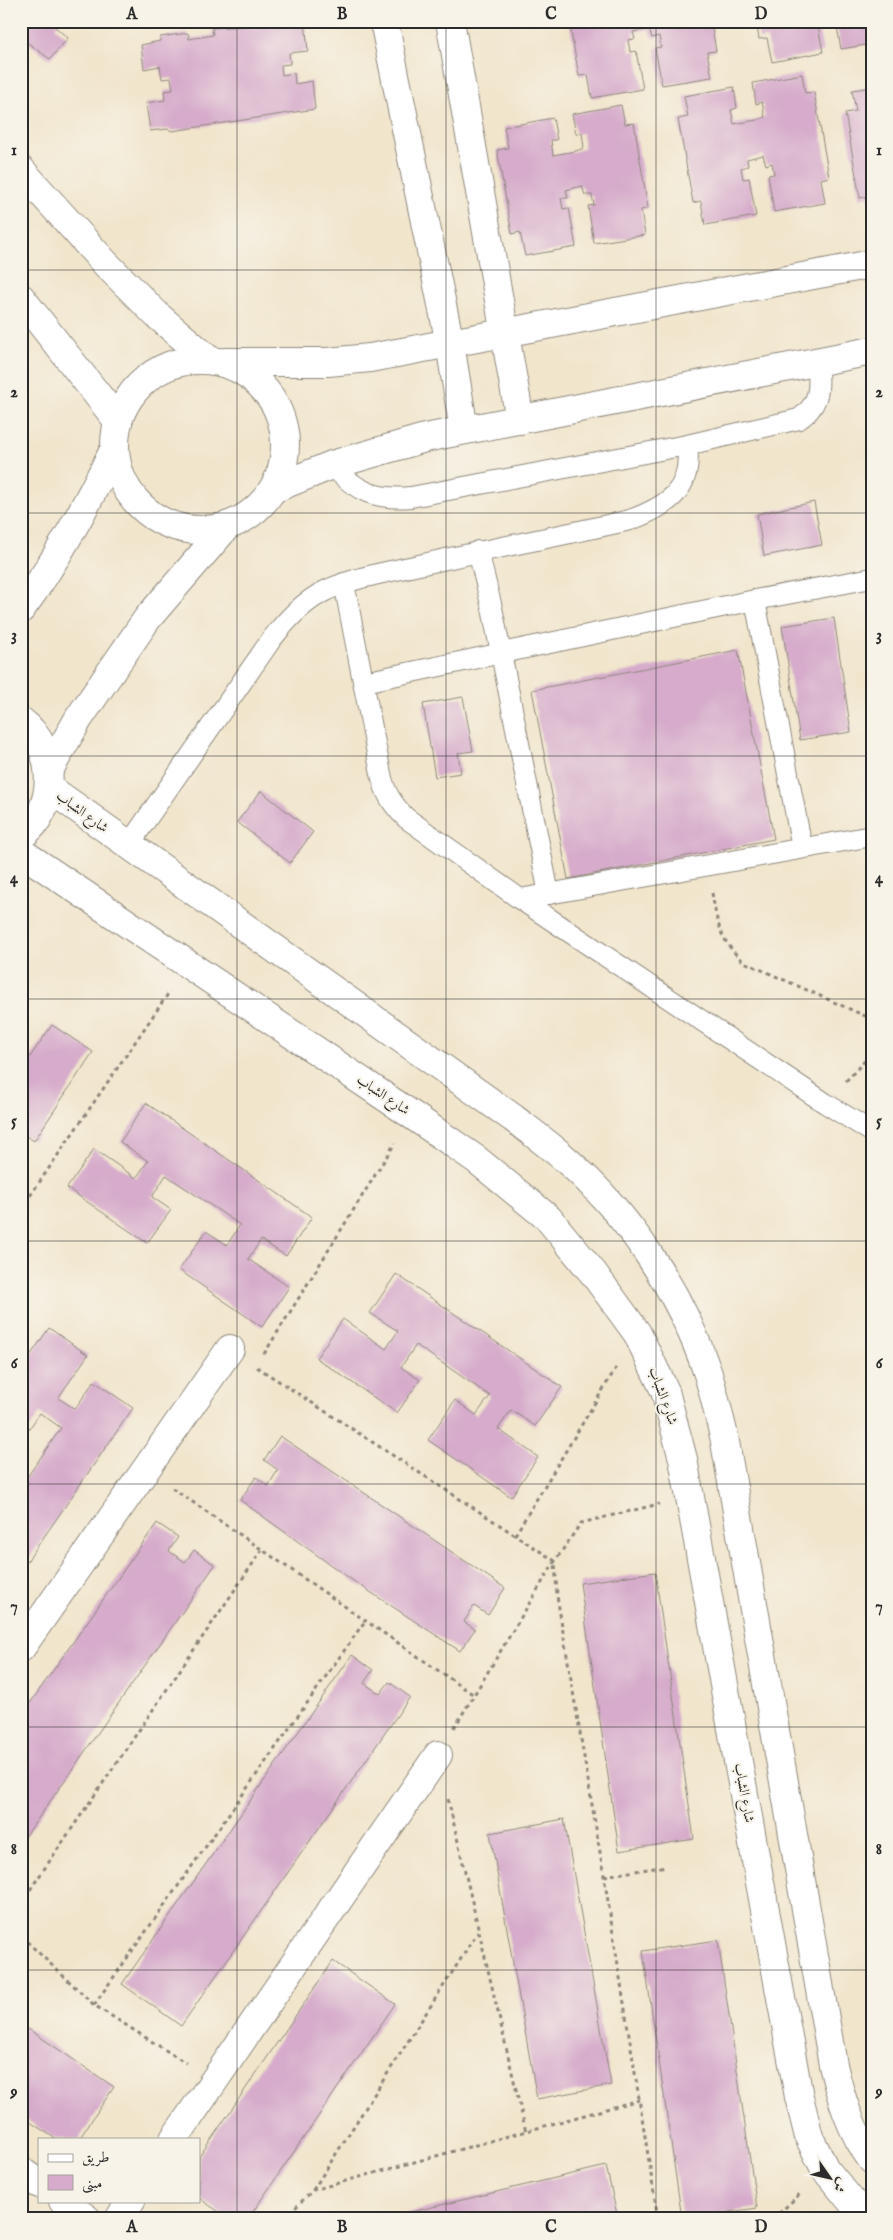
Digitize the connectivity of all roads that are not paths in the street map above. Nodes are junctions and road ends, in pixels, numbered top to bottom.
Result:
1 (384, 21) edge
2 (450, 21) edge
3 (21, 170) edge
4 (872, 264) edge
5 (21, 298) edge
6 (505, 334) junction
7 (450, 344) junction
8 (872, 351) edge
9 (217, 361) junction
10 (817, 361) junction
11 (520, 420) junction
12 (118, 421) junction
13 (464, 430) junction
14 (687, 445) junction
15 (114, 450) junction
16 (332, 465) junction
17 (273, 489) junction
18 (226, 527) junction
19 (478, 551) junction
20 (872, 578) edge
21 (344, 583) junction
22 (756, 600) junction
23 (21, 609) edge
24 (501, 653) junction
25 (364, 682) junction
26 (21, 721) edge
27 (49, 779) junction
28 (21, 836) edge
29 (872, 836) edge
30 (128, 846) junction
31 (802, 848) junction
32 (21, 852) edge
33 (549, 894) junction
34 (520, 899) junction
35 (872, 1132) edge
36 (230, 1349) road end
37 (21, 1648) edge
38 (438, 1755) road end
39 (175, 2138) edge
40 (872, 2160) edge
41 (21, 2171) edge
42 (38, 2183) edge
43 (64, 2202) edge
44 (130, 2202) edge
45 (87, 2219) edge
46 (119, 2219) edge
47 (866, 2219) edge

1 - 7 street
2 - 6 street
3 - 9 street
4 - 6 street
5 - 12 street
6 - 7 street
6 - 11 street
7 - 9 street
7 - 13 street
8 - 10 street
9 - 12 street
9 - 17 street
10 - 11 street
10 - 14 lane
11 - 13 street
12 - 15 street
13 - 16 street
14 - 16 lane
14 - 19 lane
15 - 18 street
15 - 23 street
16 - 17 street
17 - 18 street
18 - 27 street
19 - 21 lane
19 - 24 lane
20 - 22 lane
21 - 25 lane
21 - 30 lane
22 - 24 lane
22 - 31 lane
24 - 25 lane
24 - 33 lane
25 - 34 lane
26 - 27 street
27 - 28 street
27 - 30 street, شارع الشباب
29 - 31 lane
30 - 40 street, شارع الشباب
31 - 33 lane
32 - 47 street, شارع الشباب
33 - 34 lane
34 - 35 lane
36 - 37 street
38 - 39 street
41 - 42 street
43 - 45 street
44 - 46 street

